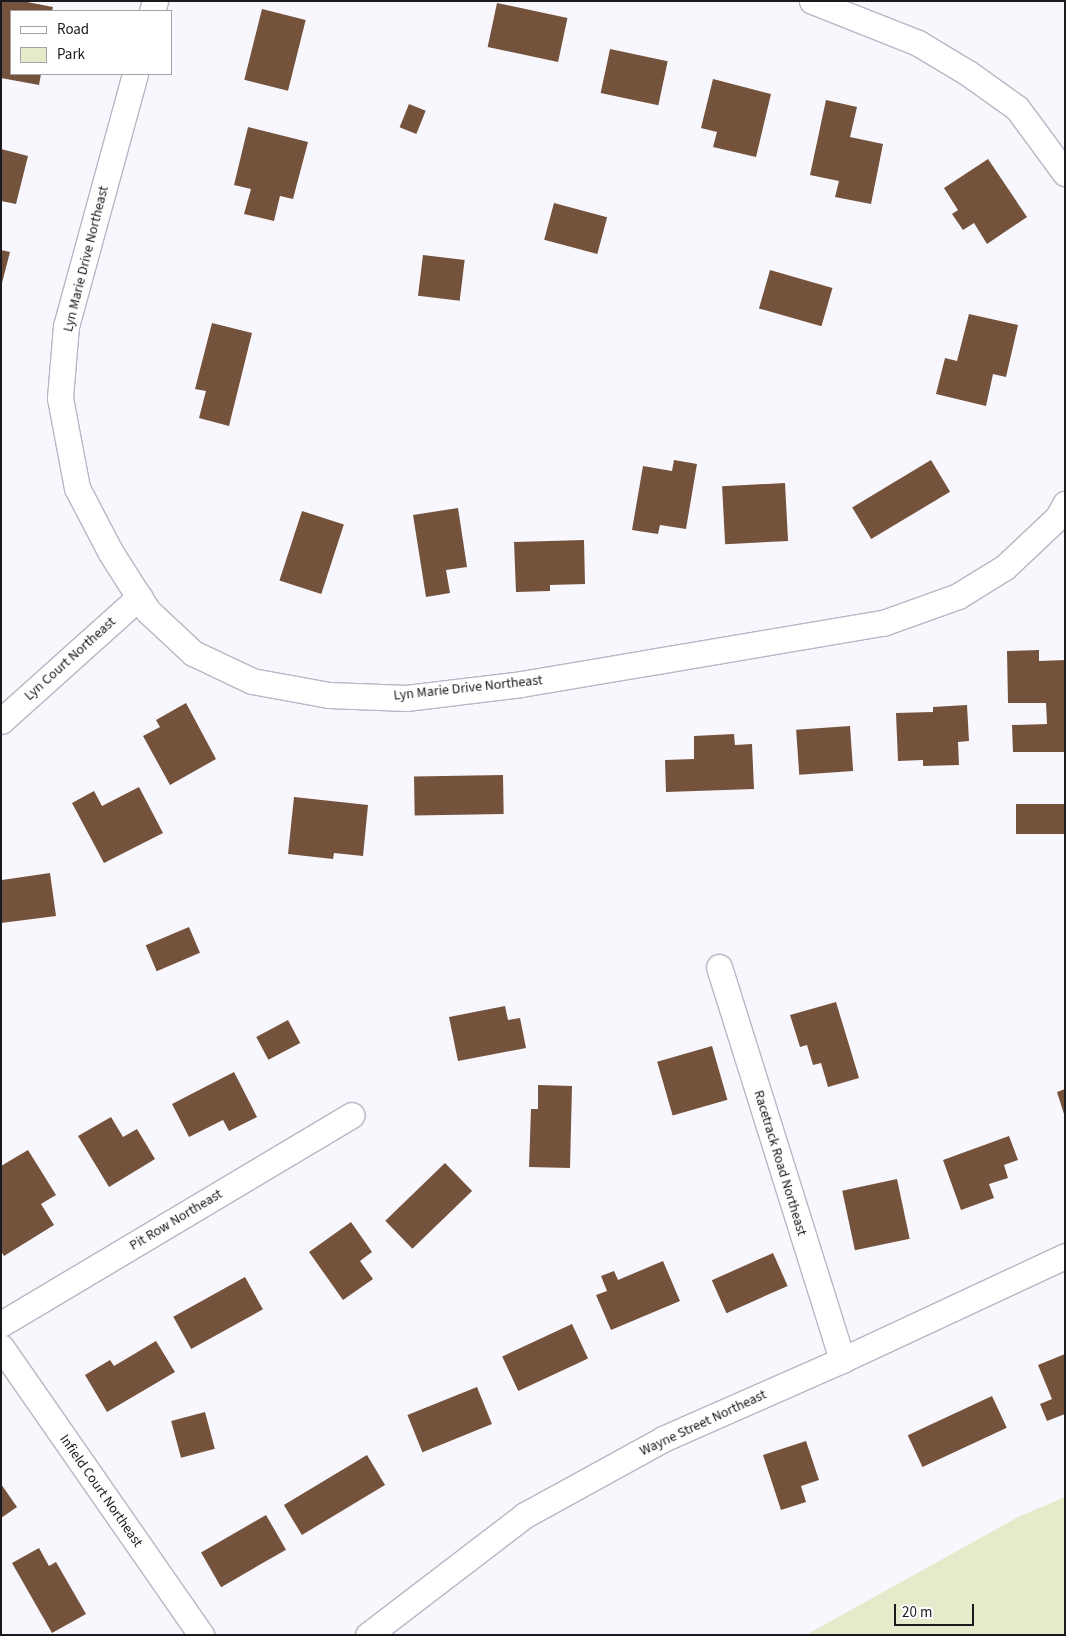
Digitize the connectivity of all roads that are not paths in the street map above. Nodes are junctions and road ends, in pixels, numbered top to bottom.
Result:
1 (812, 1) edge
2 (135, 75) edge
3 (1065, 173) edge
4 (1065, 504) edge
5 (139, 597) junction
6 (1, 722) edge
7 (719, 967) dead end
8 (352, 1115) dead end
9 (1065, 1256) edge
10 (1, 1324) edge
11 (1, 1347) edge
12 (842, 1360) junction
13 (201, 1635) edge
14 (368, 1635) edge

1 - 3 street
2 - 5 street, Lyn Marie Drive Northeast
4 - 5 street, Lyn Marie Drive Northeast
5 - 6 street, Lyn Court Northeast
7 - 12 street, Racetrack Road Northeast
8 - 10 street, Pit Row Northeast
9 - 12 street, Wayne Street Northeast
11 - 13 street, Infield Court Northeast
12 - 14 street, Wayne Street Northeast

